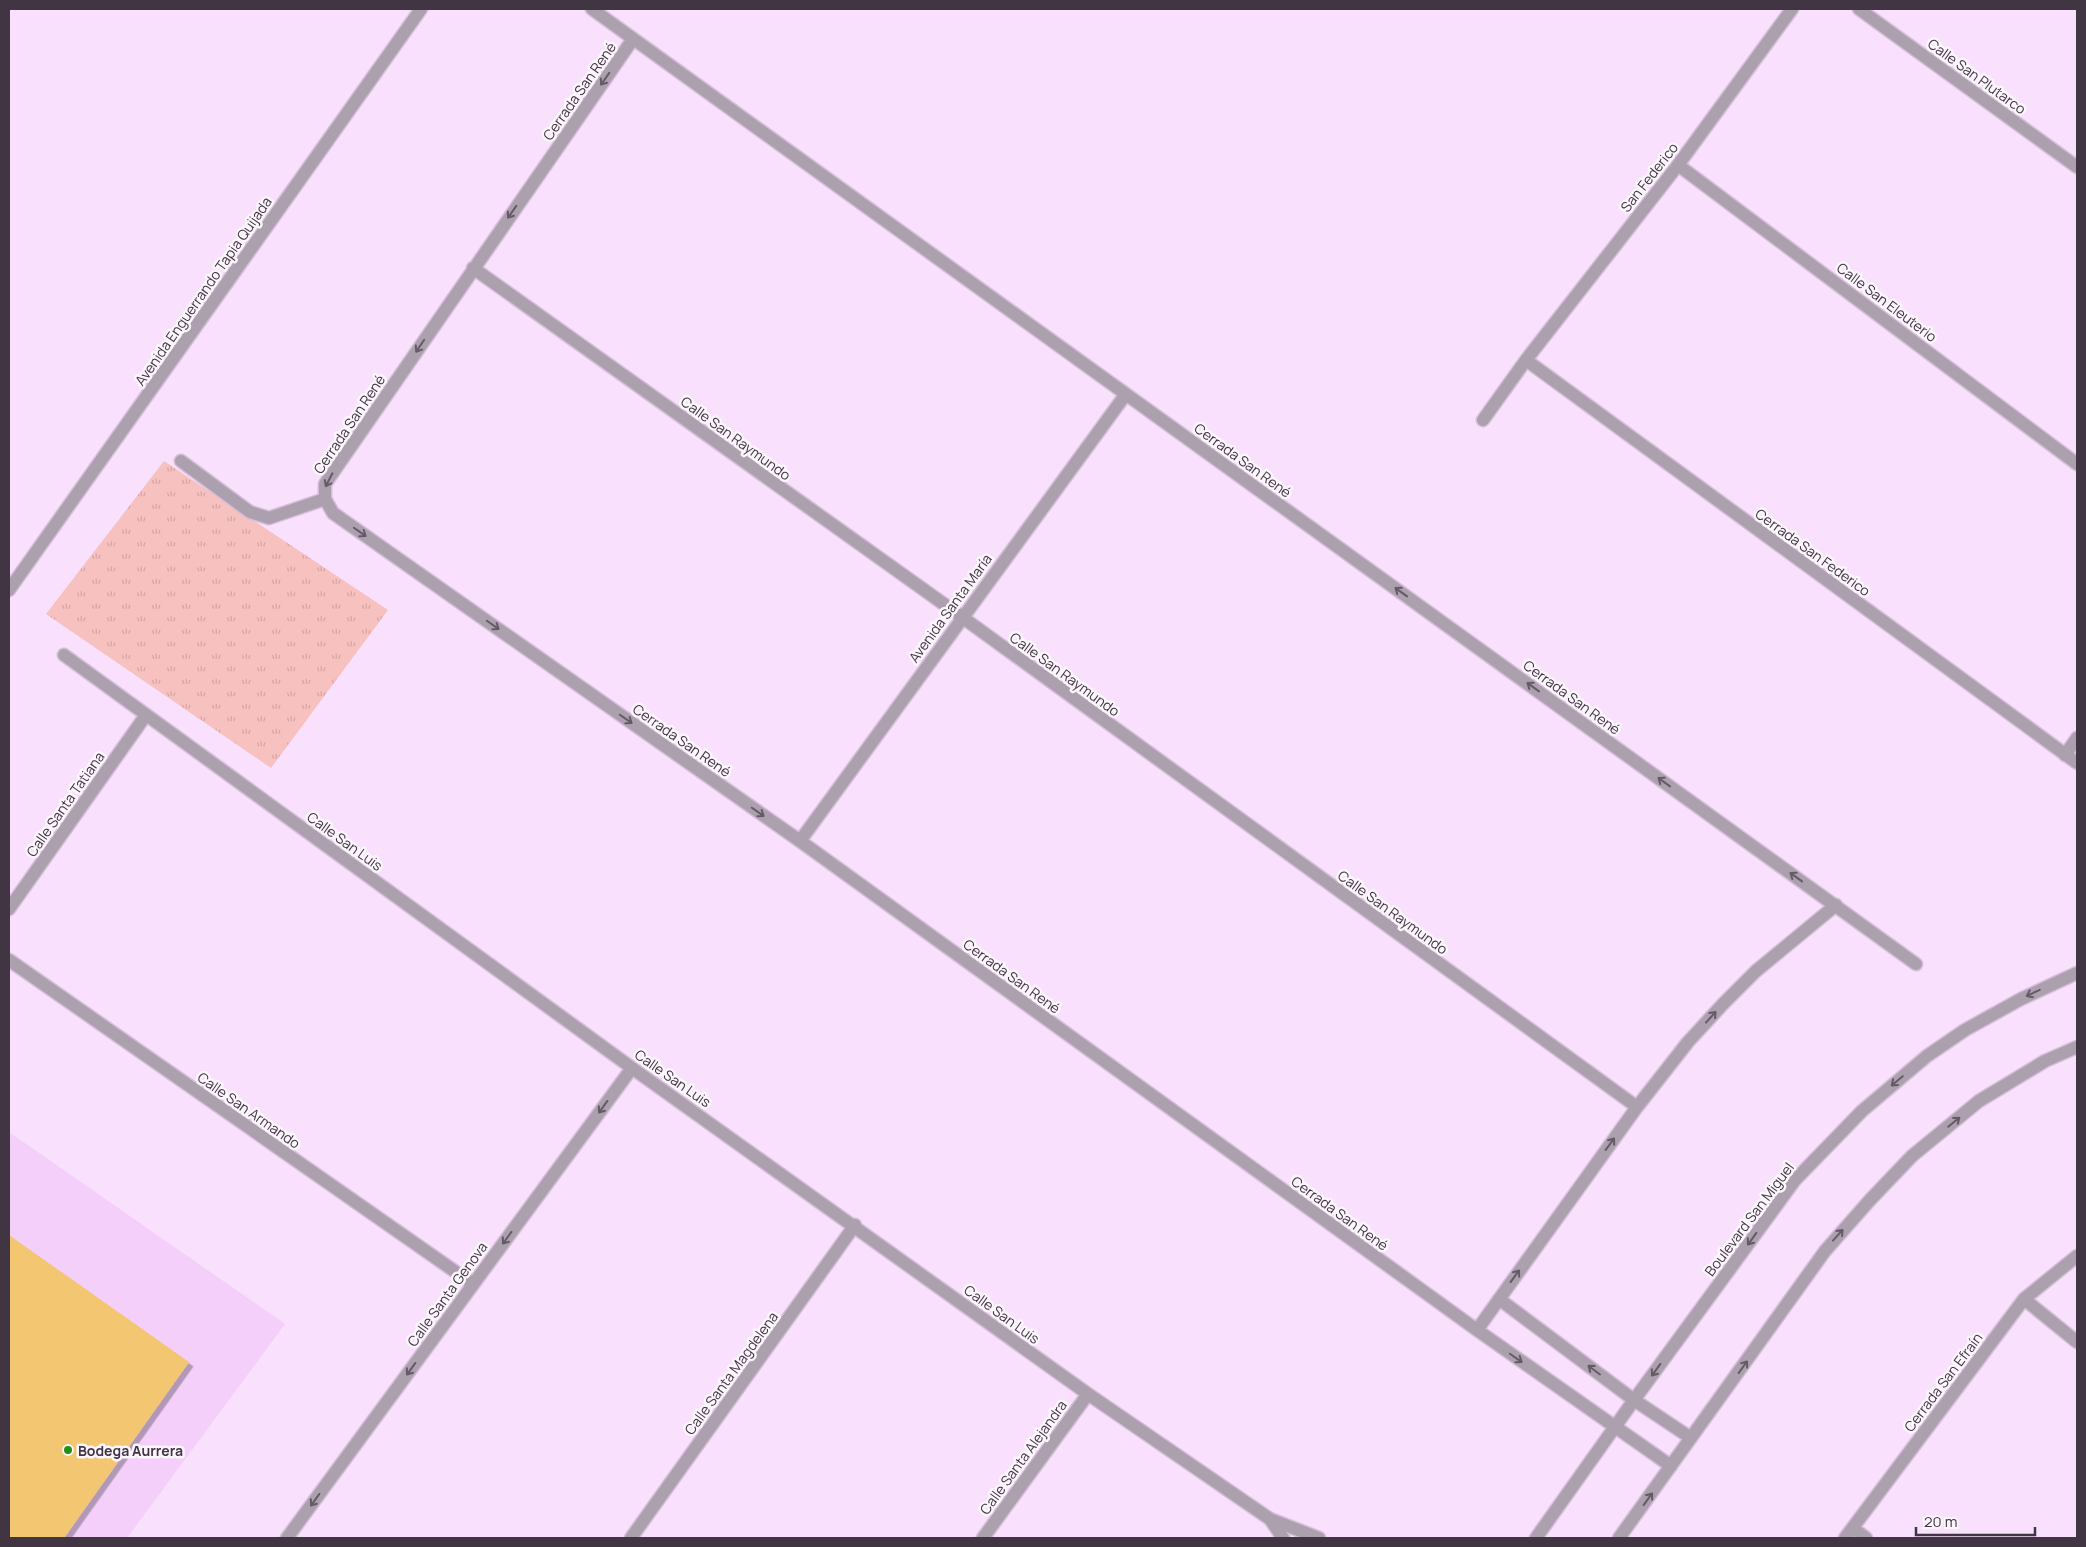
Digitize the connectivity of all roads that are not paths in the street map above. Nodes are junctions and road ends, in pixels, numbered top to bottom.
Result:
1 (421, 9) edge
2 (592, 9) edge
3 (1792, 9) edge
4 (1859, 9) edge
5 (633, 39) junction
6 (1678, 165) junction
7 (2077, 167) edge
8 (473, 268) junction
9 (1526, 360) junction
10 (1126, 394) junction
11 (1484, 420) dead end
12 (181, 461) dead end
13 (2077, 464) edge
14 (325, 499) junction
15 (9, 590) edge
16 (962, 618) junction
17 (64, 656) dead end
18 (146, 715) junction
19 (2077, 738) edge
20 (2065, 755) junction
21 (2077, 764) edge
22 (800, 842) junction
23 (1836, 906) junction
24 (9, 909) edge
25 (9, 960) edge
26 (1916, 964) dead end
27 (2077, 973) edge
28 (2077, 1047) edge
29 (632, 1068) junction
30 (1637, 1107) junction
31 (855, 1226) junction
32 (2077, 1256) edge
33 (473, 1284) junction
34 (1499, 1299) junction
35 (2024, 1299) junction
36 (1476, 1330) junction
37 (2077, 1342) edge
38 (1088, 1394) junction
39 (1634, 1400) junction
40 (1615, 1427) junction
41 (1691, 1438) junction
42 (1671, 1466) junction
43 (1270, 1519) junction
44 (1849, 1533) edge
45 (287, 1538) edge
46 (631, 1538) edge
47 (983, 1538) edge
48 (1283, 1538) edge
49 (1319, 1538) edge
50 (1536, 1538) edge
51 (1619, 1538) edge
52 (1866, 1538) edge

1 - 15 street, Avenida Enguerrando Tapia Quijada
2 - 5 street, Cerrada San René
3 - 6 street, San Federico
4 - 7 street, Calle San Plutarco
5 -> 8 street, Cerrada San René
5 - 10 street, Cerrada San René
6 - 9 street, San Federico
6 - 13 street, Calle San Eleuterio
8 -> 14 street, Cerrada San René
8 - 16 street, Calle San Raymundo
9 - 11 street, San Federico
9 - 20 street, Cerrada San Federico
10 - 16 street, Avenida Santa María
23 -> 10 street, Cerrada San René
12 - 14 street
14 -> 22 street, Cerrada San René
16 - 22 street, Avenida Santa María
16 - 30 street, Calle San Raymundo
17 - 18 street, Calle San Luis
18 - 24 street, Calle Santa Tatiana
18 - 29 street, Calle San Luis
19 - 20 street
20 - 21 street, Cerrada San Federico
22 - 36 street, Cerrada San René
23 - 26 street, Cerrada San René
30 -> 23 street
25 - 33 street, Calle San Armando
27 -> 39 street, Boulevard San Miguel
41 -> 28 street
29 - 31 street, Calle San Luis
29 -> 33 street, Calle Santa Genova
34 -> 30 street
31 - 38 street, Calle San Luis
31 - 46 street, Calle Santa Magdelena
32 - 35 street, Cerrada San Efraín
33 -> 45 street, Calle Santa Genova
34 - 36 street
39 -> 34 street
35 - 37 street
35 - 44 street, Cerrada San Efraín
36 -> 40 street, Cerrada San René
38 - 43 street, Calle San Luis
38 - 47 street, Calle Santa Alejandra
39 - 40 street, Boulevard San Miguel
39 - 41 street
40 - 42 street, Cerrada San René
40 - 50 street, Boulevard San Miguel
41 - 42 street
51 -> 42 street
43 - 48 street, Calle San Luis
43 - 49 street, Calle San Luis
44 - 52 street

